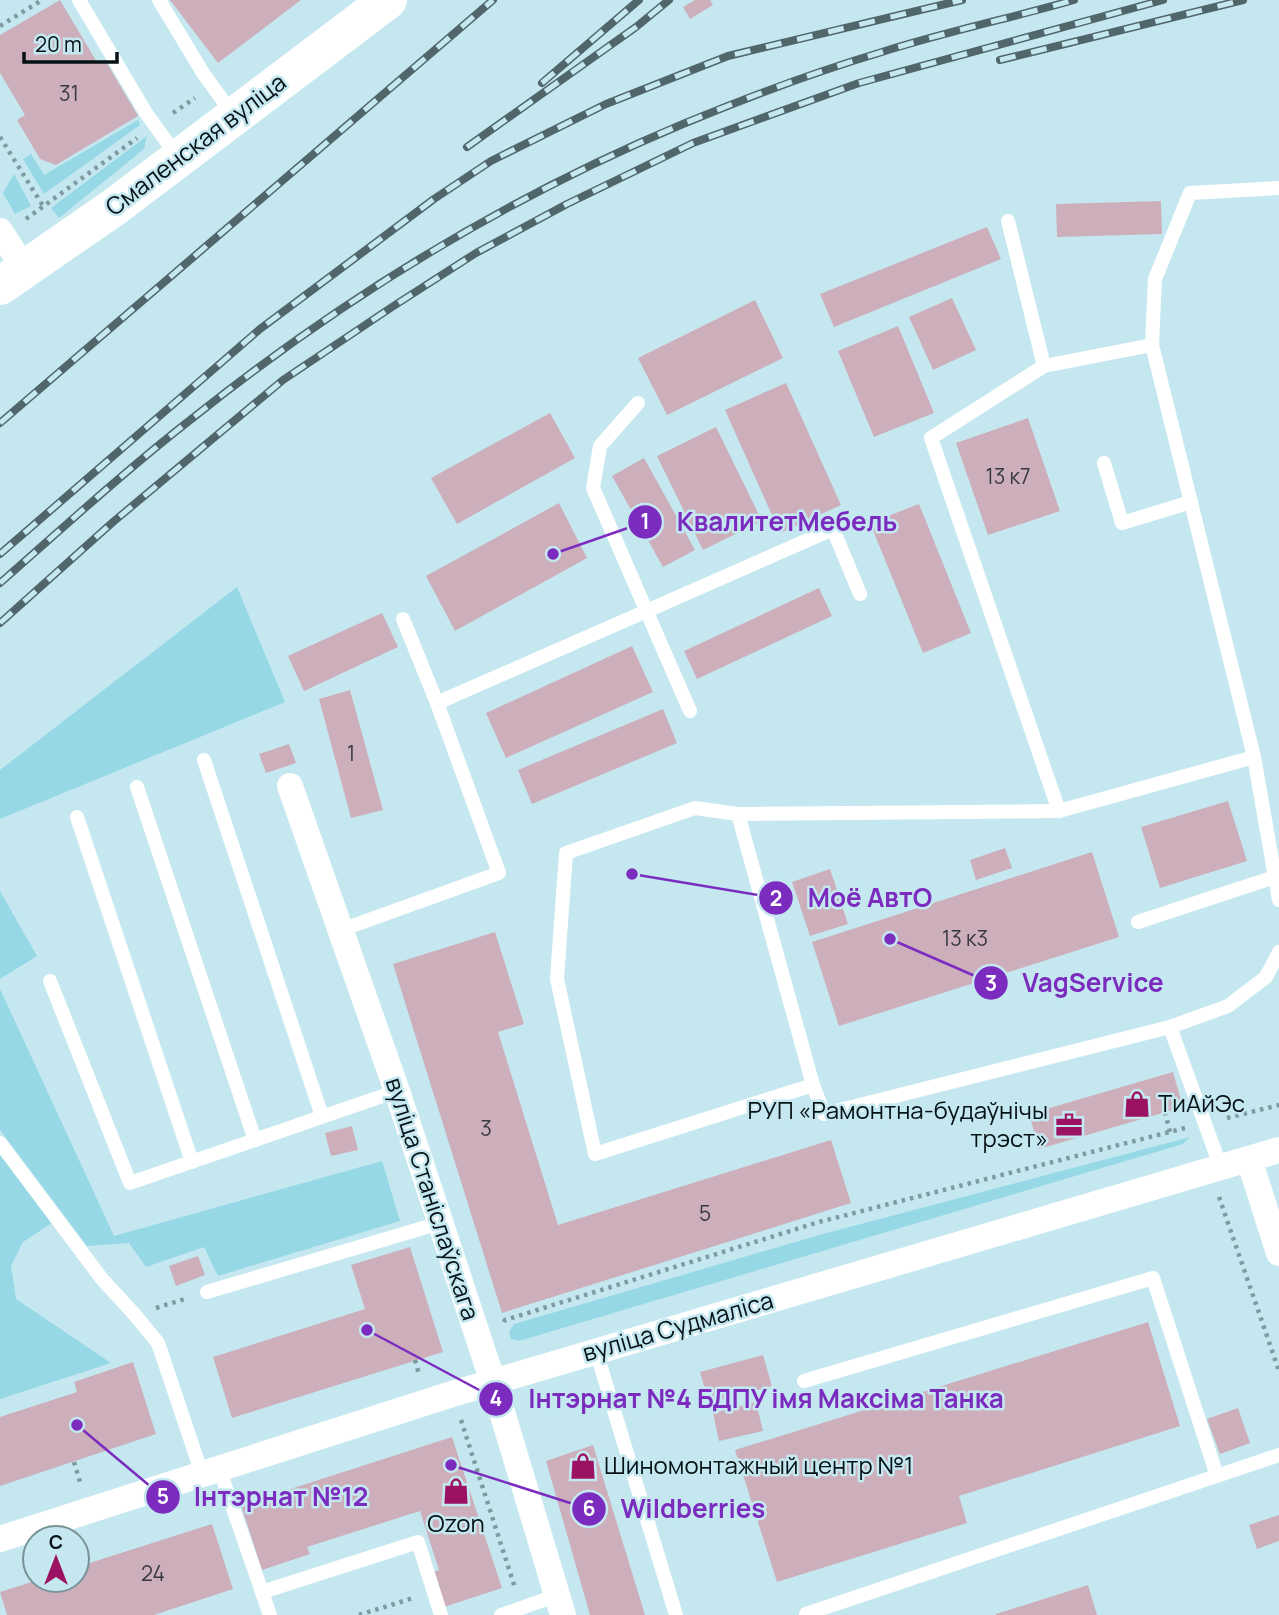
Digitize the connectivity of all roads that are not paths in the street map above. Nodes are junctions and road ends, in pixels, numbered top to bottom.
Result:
1 (79, 0) edge
2 (159, 0) edge
3 (388, 0) edge
4 (234, 117) junction
5 (179, 158) junction
6 (1279, 188) edge
7 (1008, 220) dead end
8 (0, 230) edge
9 (12, 278) edge
10 (1152, 345) junction
11 (1044, 366) junction
12 (638, 403) dead end
13 (1104, 463) dead end
14 (1191, 502) junction
15 (860, 594) dead end
16 (648, 611) junction
17 (403, 619) dead end
18 (437, 703) junction
19 (690, 711) dead end
20 (1254, 757) junction
21 (204, 760) dead end
22 (290, 786) dead end
23 (137, 787) dead end
24 (1059, 811) junction
25 (738, 814) junction
26 (76, 817) dead end
27 (1275, 877) junction
28 (1279, 900) edge
29 (1138, 922) dead end
30 (341, 930) junction
31 (1279, 952) edge
32 (50, 981) dead end
33 (1170, 1027) junction
34 (813, 1085) junction
35 (397, 1091) junction
36 (322, 1116) junction
37 (255, 1140) junction
38 (0, 1143) edge
39 (1279, 1150) edge
40 (1249, 1159) junction
41 (192, 1162) junction
42 (1219, 1178) junction
43 (440, 1223) junction
44 (1279, 1253) edge
45 (207, 1292) road end
46 (596, 1351) junction
47 (804, 1381) dead end
48 (493, 1382) junction
49 (1279, 1455) edge
50 (211, 1471) junction
51 (1217, 1476) junction
52 (0, 1539) edge
53 (262, 1592) junction
54 (560, 1605) edge
55 (806, 1614) edge
56 (270, 1615) edge
57 (441, 1615) edge
58 (501, 1615) edge
59 (676, 1615) edge

1 - 5 lane
2 - 4 lane
3 - 4 main road, Смаленская вуліца
4 - 5 main road, Смаленская вуліца
5 - 9 main road, Смаленская вуліца
6 - 10 lane
7 - 11 lane
8 - 9 street
10 - 11 lane
10 - 14 lane
11 - 24 lane
12 - 16 lane
13 - 14 lane
14 - 20 lane
15 - 16 lane
16 - 18 lane
16 - 19 lane
17 - 18 lane
18 - 30 lane
20 - 24 lane
20 - 27 lane
21 - 36 lane
22 - 30 street, вуліца Станіслаўскага
23 - 37 lane
24 - 25 lane
25 - 34 lane
25 - 34 lane
26 - 41 lane
27 - 28 lane
27 - 29 lane
30 - 35 street, вуліца Станіслаўскага
31 - 33 lane
32 - 41 lane
33 - 34 lane
33 - 42 lane
35 - 36 lane
35 - 43 street, вуліца Станіслаўскага
36 - 37 lane
37 - 41 lane
38 - 50 lane
39 - 40 street, вуліца Судмаліса
40 - 42 street, вуліца Судмаліса
40 - 44 street
42 - 46 street, вуліца Судмаліса
43 - 45 lane
43 - 48 street, вуліца Станіслаўскага
46 - 48 street, вуліца Судмаліса
46 - 59 lane
47 - 51 lane
48 - 50 street, вуліца Судмаліса
48 - 54 street, вуліца Станіслаўскага
49 - 51 lane
50 - 52 street, вуліца Судмаліса
50 - 53 lane
51 - 55 lane
53 - 56 lane
53 - 57 lane
54 - 58 lane

